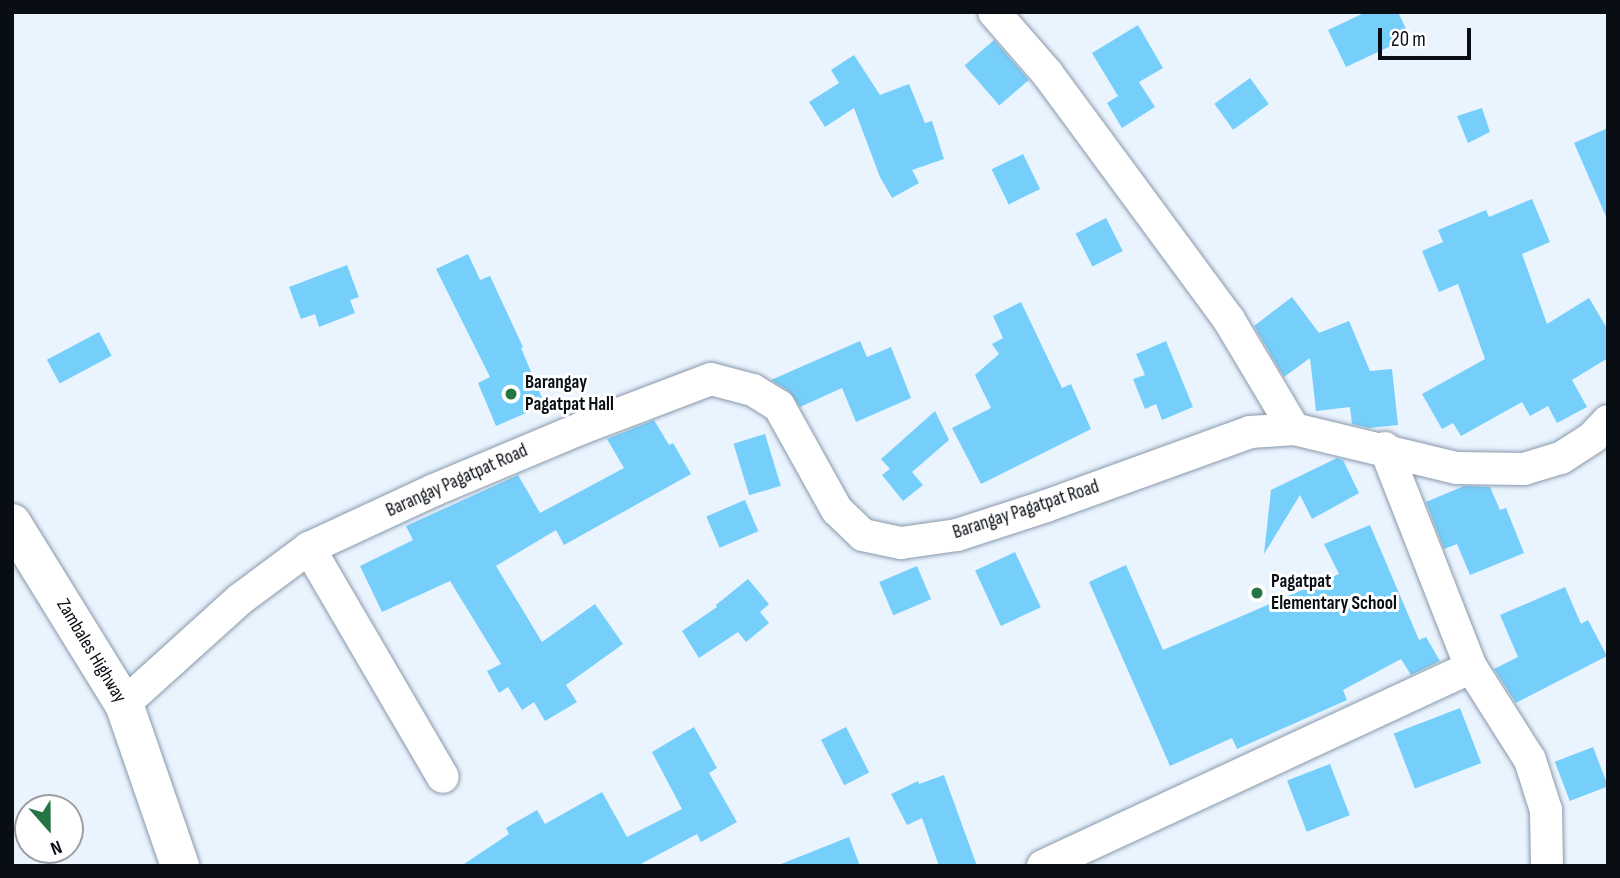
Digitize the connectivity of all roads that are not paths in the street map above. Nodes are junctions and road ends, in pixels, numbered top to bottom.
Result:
1 (994, 12) edge
2 (1608, 421) edge
3 (1294, 429) junction
4 (1385, 449) junction
5 (12, 523) edge
6 (309, 548) junction
7 (1471, 667) junction
8 (124, 704) junction
9 (443, 778) dead end
10 (180, 866) edge
11 (1043, 866) edge
12 (1547, 866) edge

1 - 3 street
2 - 4 street, Barangay Pagatpat Road
3 - 4 street, Barangay Pagatpat Road
3 - 6 street, Barangay Pagatpat Road
4 - 7 street
5 - 8 main road, Zambales Highway
6 - 8 street, Barangay Pagatpat Road
6 - 9 street
7 - 11 street
7 - 12 street
8 - 10 main road, Zambales Highway

